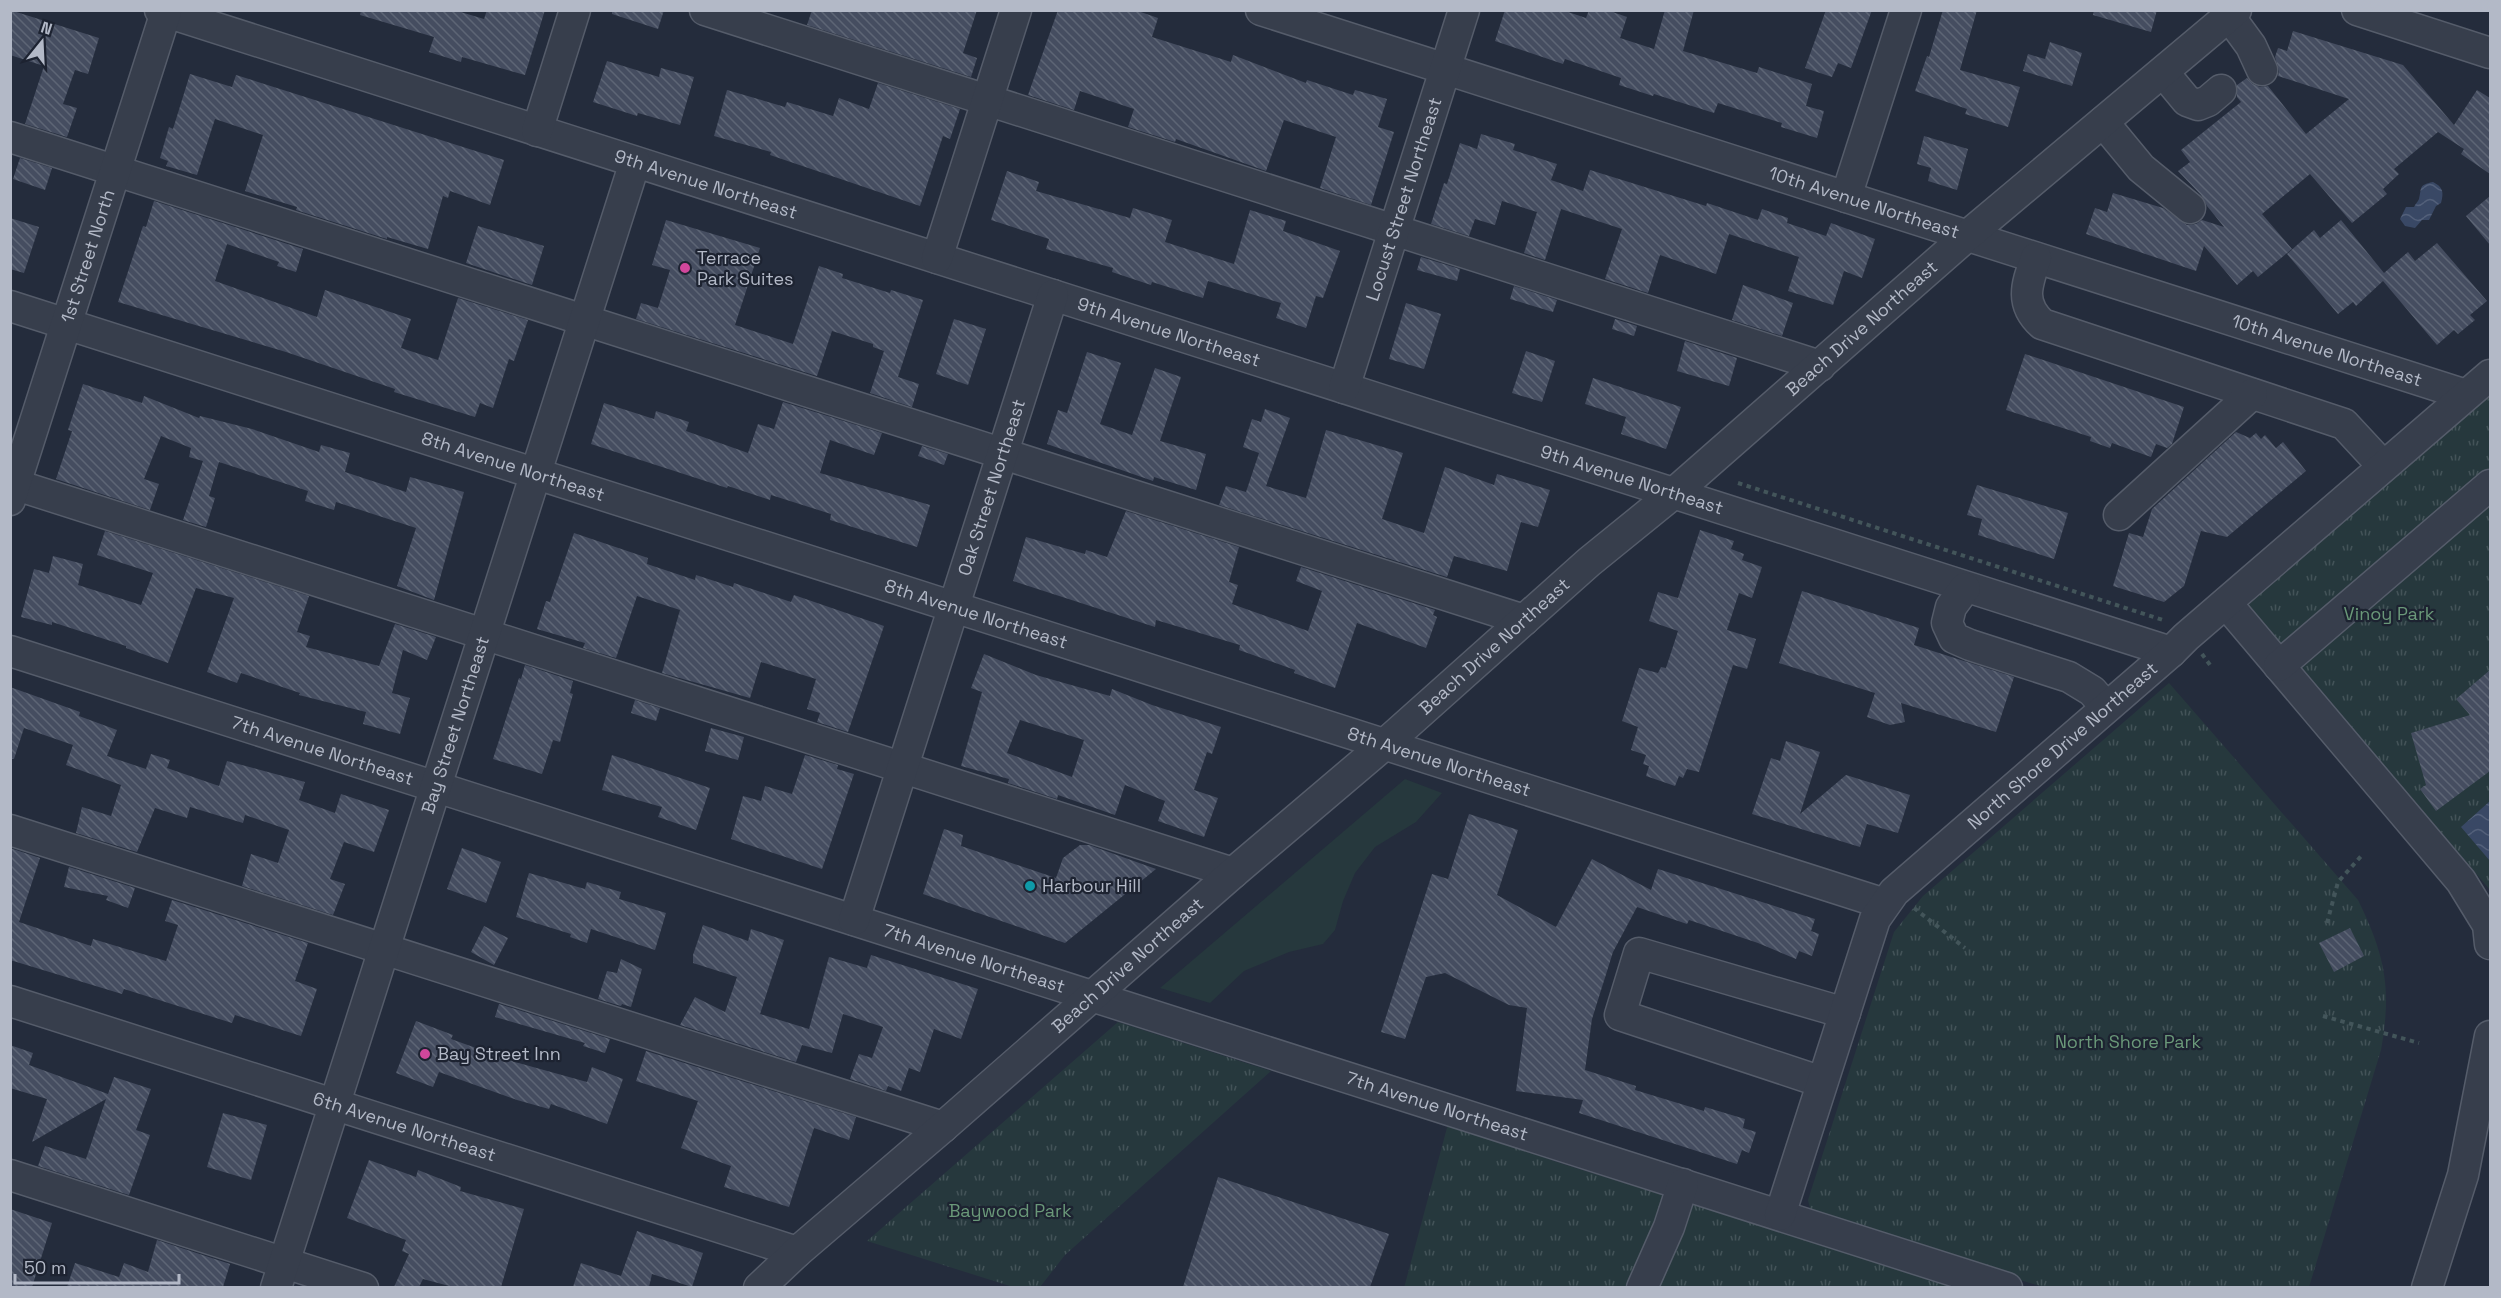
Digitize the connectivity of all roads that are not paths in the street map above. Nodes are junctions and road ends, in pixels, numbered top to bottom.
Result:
1 (575, 10) edge
2 (705, 10) edge
3 (1016, 10) edge
4 (1261, 10) edge
5 (1464, 10) edge
6 (1906, 10) edge
7 (2357, 10) edge
8 (163, 11) edge
9 (2232, 13) edge
10 (2490, 52) edge
11 (1446, 69) junction
12 (2262, 70) dead end
13 (2163, 72) junction
14 (2221, 90) dead end
15 (987, 100) junction
16 (2103, 122) junction
17 (537, 130) junction
18 (10, 137) edge
19 (635, 162) junction
20 (116, 171) junction
21 (1846, 197) junction
22 (2190, 208) dead end
23 (1395, 230) junction
24 (1967, 236) junction
25 (937, 258) junction
26 (2037, 258) junction
27 (1053, 295) junction
28 (10, 306) edge
29 (585, 320) junction
30 (67, 324) junction
31 (1820, 366) junction
32 (1344, 388) junction
33 (2481, 389) edge
34 (2252, 393) junction
35 (1002, 453) junction
36 (2383, 466) junction
37 (536, 473) junction
38 (2490, 485) edge
39 (12, 489) edge
40 (1674, 493) junction
41 (2119, 515) dead end
42 (1965, 588) junction
43 (2226, 603) junction
44 (953, 607) junction
45 (1524, 620) junction
46 (485, 634) junction
47 (10, 651) edge
48 (2171, 652) junction
49 (2279, 666) junction
50 (2106, 707) junction
51 (1385, 744) junction
52 (902, 767) junction
53 (436, 787) junction
54 (10, 830) edge
55 (1233, 873) junction
56 (1889, 898) junction
57 (854, 920) junction
58 (2490, 944) edge
59 (384, 949) junction
60 (1093, 996) junction
61 (10, 1001) edge
62 (1845, 1013) junction
63 (2490, 1036) edge
64 (1822, 1082) junction
65 (335, 1105) junction
66 (943, 1127) junction
67 (10, 1175) edge
68 (1683, 1184) junction
69 (1780, 1215) junction
70 (797, 1252) junction
71 (280, 1275) edge
72 (363, 1287) edge
73 (759, 1287) edge
74 (1642, 1287) edge
75 (2007, 1287) edge
76 (2427, 1287) edge

1 - 17 street
2 - 15 street
3 - 15 street
4 - 11 street, 10th Avenue Northeast
5 - 11 street, Locust Street Northeast
6 - 21 street
7 - 10 street
8 - 17 street, 9th Avenue Northeast
8 - 20 street, 1st Street North
9 - 12 street
9 - 13 street, Beach Drive Northeast
11 - 21 street, 10th Avenue Northeast
11 - 23 street, Locust Street Northeast
13 - 14 street
13 - 16 street, Beach Drive Northeast
15 - 23 street
15 - 25 street
16 - 22 street
16 - 24 street, Beach Drive Northeast
17 - 19 street, 9th Avenue Northeast
18 - 20 street
19 - 25 street, 9th Avenue Northeast
19 - 29 street, Bay Street Northeast
20 - 29 street
20 - 30 street, 1st Street North
21 - 24 street, 10th Avenue Northeast
23 - 31 street
23 - 32 street, Locust Street Northeast
24 - 26 street, 10th Avenue Northeast
24 - 31 street, Beach Drive Northeast
25 - 27 street, 9th Avenue Northeast
26 - 33 street, 10th Avenue Northeast
26 - 34 street
27 - 32 street, 9th Avenue Northeast
27 - 35 street, Oak Street Northeast
28 - 30 street, 8th Avenue Northeast
29 - 35 street
29 - 37 street, Bay Street Northeast
30 - 37 street, 8th Avenue Northeast
30 - 39 street, 1st Street North
31 - 40 street, Beach Drive Northeast
32 - 40 street, 9th Avenue Northeast
33 - 36 street, North Shore Drive Northeast
34 - 36 street
34 - 41 street
35 - 44 street, Oak Street Northeast
35 - 45 street
36 - 43 street, North Shore Drive Northeast
37 - 44 street, 8th Avenue Northeast
37 - 46 street, Bay Street Northeast
38 - 49 street
39 - 46 street
40 - 42 street, 9th Avenue Northeast
40 - 45 street, Beach Drive Northeast
42 - 48 street, 9th Avenue Northeast
42 - 50 street
43 - 48 street, North Shore Drive Northeast
43 - 49 street
44 - 51 street, 8th Avenue Northeast
44 - 52 street, Oak Street Northeast
45 - 51 street, Beach Drive Northeast
46 - 52 street
46 - 53 street, Bay Street Northeast
47 - 53 street, 7th Avenue Northeast
48 - 50 street, North Shore Drive Northeast
49 - 58 street
50 - 56 street, North Shore Drive Northeast
51 - 55 street, Beach Drive Northeast
51 - 56 street, 8th Avenue Northeast
52 - 55 street
52 - 57 street, Oak Street Northeast
53 - 57 street, 7th Avenue Northeast
53 - 59 street, Bay Street Northeast
54 - 59 street
55 - 60 street, Beach Drive Northeast
56 - 62 street, North Shore Drive Northeast
57 - 60 street, 7th Avenue Northeast
59 - 65 street, Bay Street Northeast
59 - 66 street
60 - 66 street, Beach Drive Northeast
60 - 68 street, 7th Avenue Northeast
61 - 65 street, 6th Avenue Northeast
62 - 64 street, North Shore Drive Northeast
62 - 64 street
63 - 76 street
64 - 69 street, North Shore Drive Northeast
65 - 70 street, 6th Avenue Northeast
65 - 71 street, Bay Street Northeast
66 - 70 street, Beach Drive Northeast
67 - 71 street
68 - 69 street, 7th Avenue Northeast
68 - 74 street
69 - 75 street, 7th Avenue Northeast
70 - 73 street, Beach Drive Northeast
71 - 72 street

